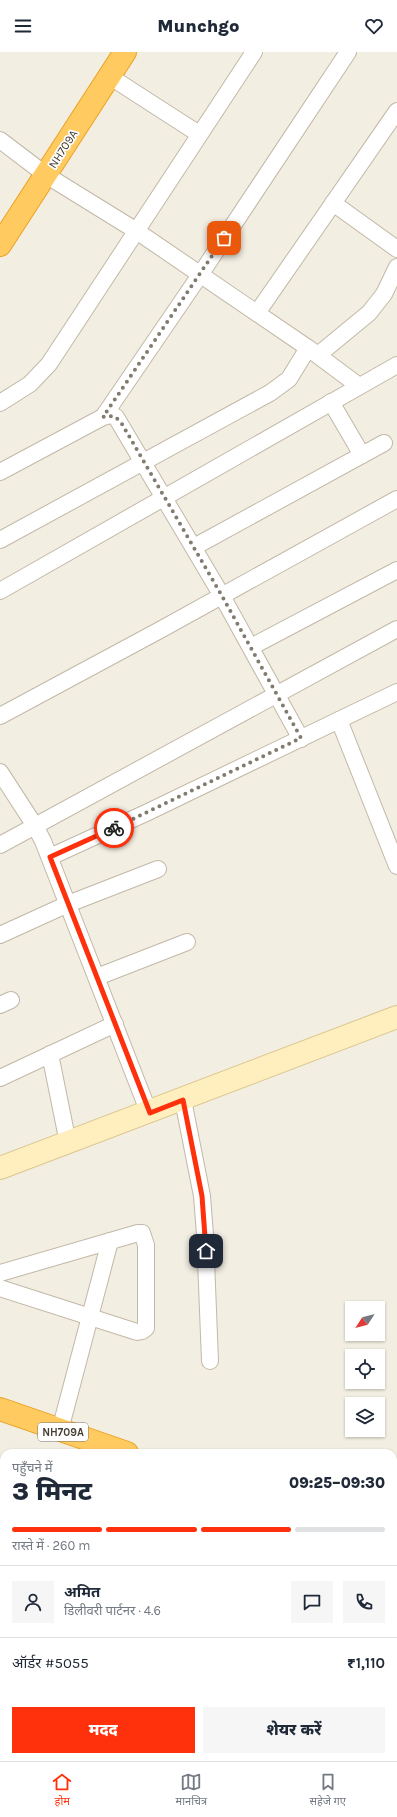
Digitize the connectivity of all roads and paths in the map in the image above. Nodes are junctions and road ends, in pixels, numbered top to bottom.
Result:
1 (254, 52) edge
2 (348, 52) edge
3 (121, 53) edge
4 (109, 76) junction
5 (397, 111) edge
6 (199, 134) junction
7 (0, 140) edge
8 (46, 175) junction
9 (333, 203) junction
10 (135, 230) junction
11 (0, 245) edge
12 (397, 248) edge
13 (397, 267) edge
14 (200, 274) junction
15 (257, 313) junction
16 (313, 351) junction
17 (397, 364) edge
18 (359, 386) junction
19 (331, 402) junction
20 (0, 403) edge
21 (103, 417) junction
22 (384, 443) dead end
23 (362, 455) junction
24 (143, 462) junction
25 (0, 472) edge
26 (164, 496) junction
27 (397, 499) edge
28 (0, 540) edge
29 (194, 547) junction
30 (397, 570) edge
31 (0, 591) edge
32 (222, 596) junction
33 (397, 629) edge
34 (251, 648) junction
35 (397, 692) edge
36 (278, 694) junction
37 (0, 716) edge
38 (339, 720) junction
39 (301, 738) junction
40 (0, 772) edge
41 (35, 826) junction
42 (0, 845) edge
43 (50, 857) junction
44 (397, 866) edge
45 (158, 869) dead end
46 (68, 904) junction
47 (0, 935) edge
48 (187, 942) dead end
49 (97, 977) junction
50 (397, 1017) edge
51 (115, 1024) junction
52 (50, 1054) junction
53 (0, 1078) edge
54 (183, 1100) junction
55 (150, 1113) junction
56 (68, 1143) junction
57 (0, 1168) edge
58 (110, 1241) junction
59 (0, 1273) edge
60 (0, 1288) edge
61 (90, 1317) junction
62 (210, 1361) dead end
63 (0, 1409) edge
64 (60, 1430) junction
65 (115, 1449) edge

1 - 6 street
2 - 14 street
3 - 4 highway, NH709A
4 - 6 street
4 - 8 highway, NH709A
5 - 9 street
6 - 10 street
7 - 8 street
8 - 10 street
8 - 11 highway, NH709A
9 - 12 street
9 - 15 street
10 - 14 street
10 - 20 street
13 - 16 street
14 - 15 street
14 - 21 street
15 - 16 street
16 - 18 street
16 - 24 street
17 - 18 street
18 - 19 street
19 - 23 street
19 - 26 street
21 - 24 street
21 - 25 street
22 - 23 street
23 - 29 street
24 - 26 street
24 - 28 street
26 - 29 street
26 - 31 street
27 - 32 street
29 - 32 street
30 - 34 street
32 - 34 street
32 - 37 street
33 - 36 street
34 - 36 street
35 - 38 street
36 - 39 street
36 - 41 street
38 - 39 street
38 - 44 street
39 - 43 street
40 - 41 street
41 - 42 street
41 - 43 street
43 - 46 street
45 - 46 street
46 - 47 street
46 - 49 street
48 - 49 street
49 - 51 street
50 - 54 main road
51 - 52 street
51 - 55 street
52 - 53 street
52 - 56 street
54 - 55 main road
54 - 62 street
55 - 56 main road
56 - 57 main road
58 - 59 street
58 - 61 street
58 - 61 street
60 - 61 street
61 - 64 street
63 - 64 highway, NH709A
64 - 65 highway, NH709A

